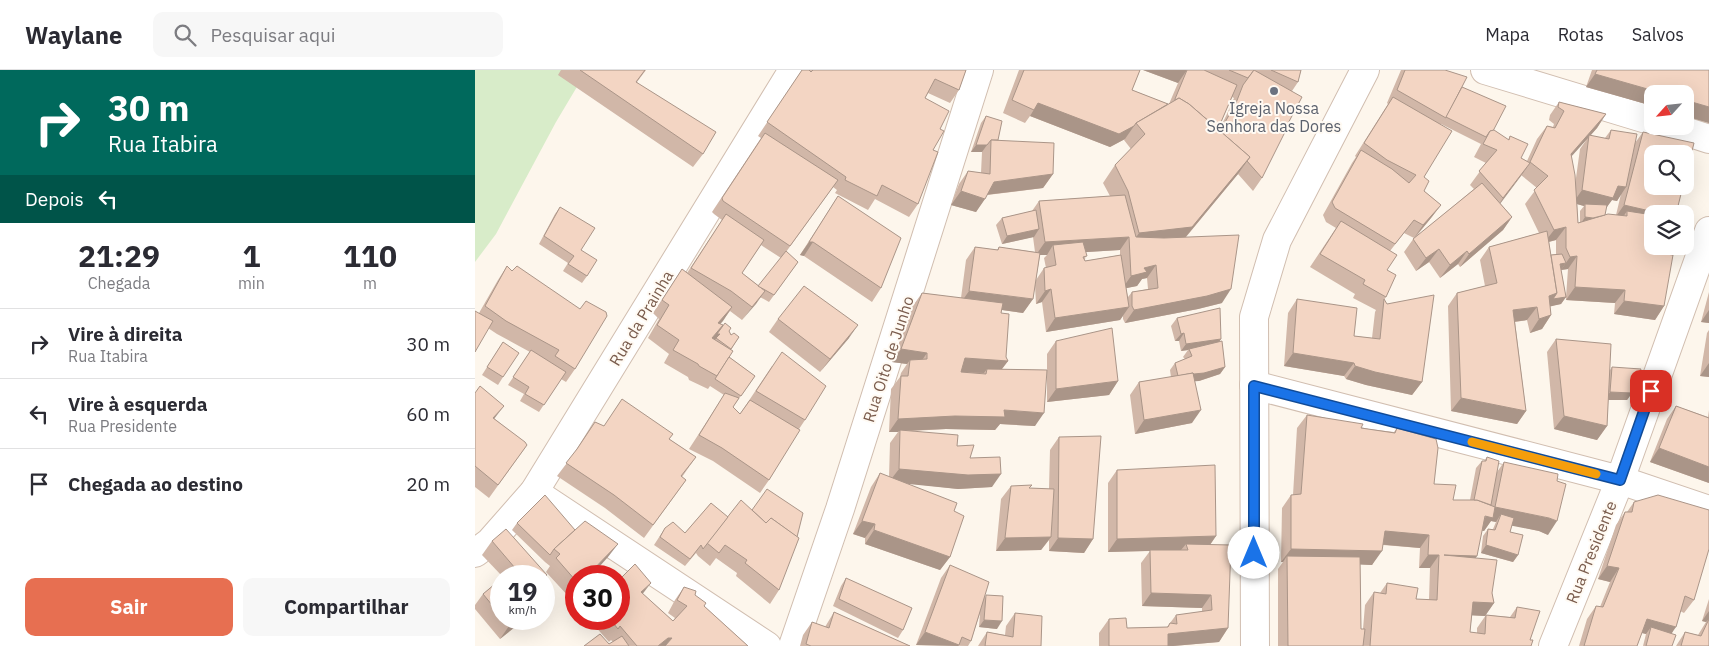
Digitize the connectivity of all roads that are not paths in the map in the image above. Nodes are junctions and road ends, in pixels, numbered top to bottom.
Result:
1 (793, 70) edge
2 (979, 70) edge
3 (1365, 70) edge
4 (1485, 70) edge
5 (1644, 118) edge
6 (1694, 134) edge
7 (1709, 138) edge
8 (1709, 231) edge
9 (1254, 386) junction
10 (1620, 480) junction
11 (534, 492) junction
12 (1709, 510) edge
13 (475, 553) edge
14 (767, 646) edge
15 (793, 646) edge
16 (1255, 646) edge
17 (1553, 646) edge

1 - 11 street, Rua da Prainha
2 - 15 street, Rua Oito de Junho
3 - 9 street
4 - 5 street
6 - 7 street
8 - 10 street, Rua Presidente
9 - 10 street
9 - 16 street
10 - 12 street
10 - 17 street, Rua Presidente
11 - 13 street, Rua da Prainha
11 - 14 street

